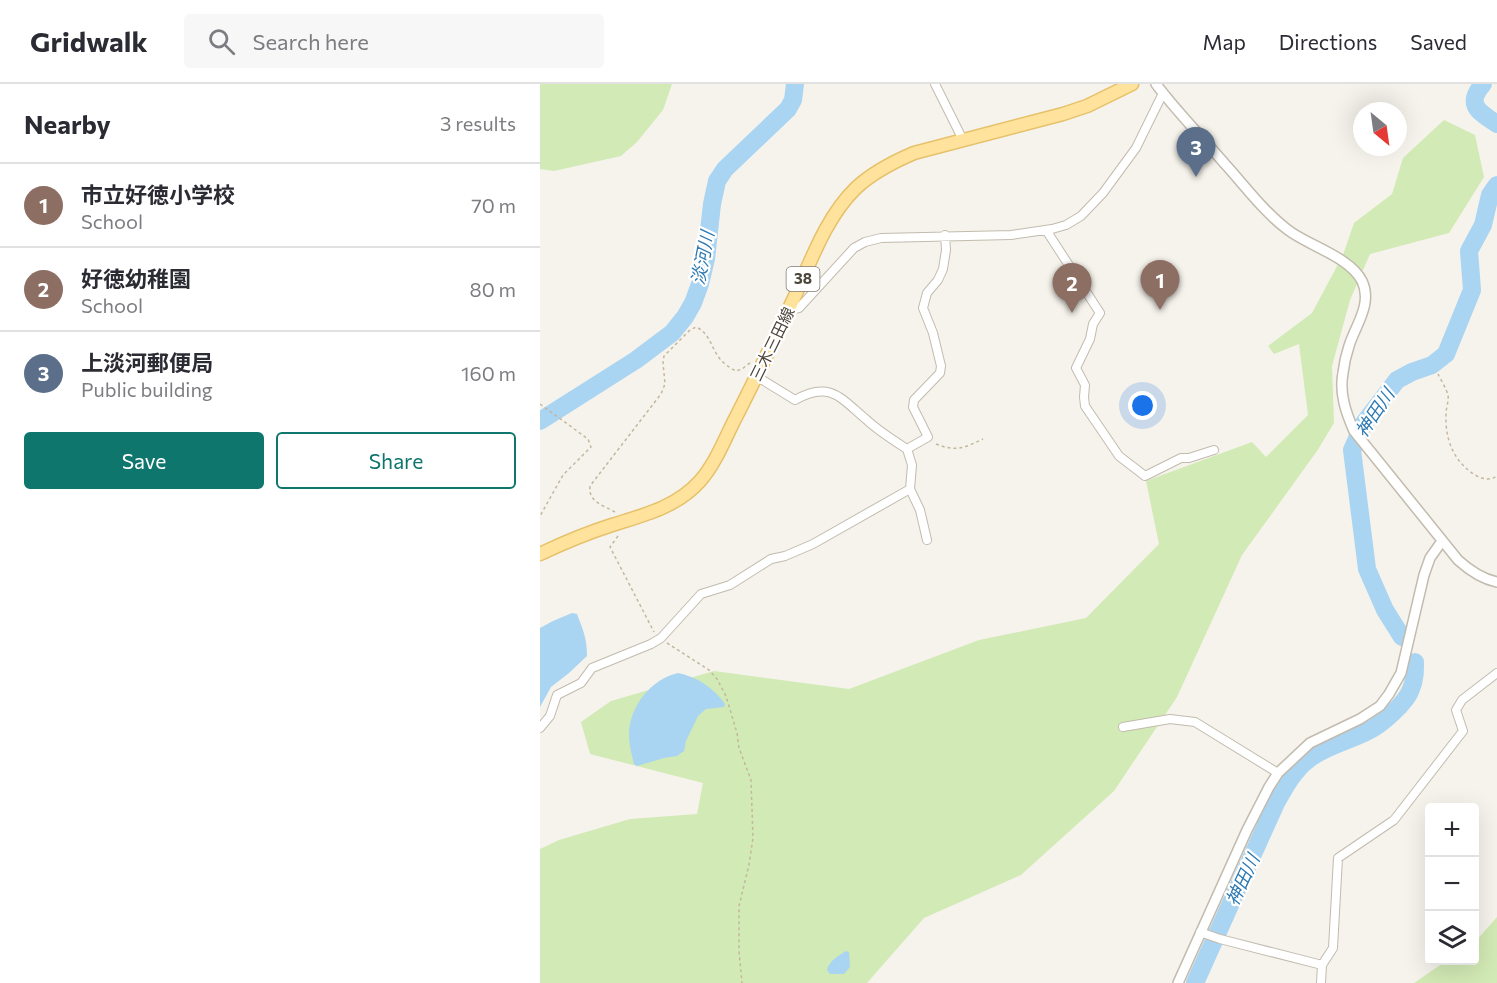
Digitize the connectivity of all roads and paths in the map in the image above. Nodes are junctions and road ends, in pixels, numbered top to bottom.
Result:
1 (935, 84) edge
2 (1132, 84) edge
3 (1156, 84) edge
4 (1163, 93) junction
5 (963, 140) junction
6 (1046, 230) junction
7 (945, 235) junction
8 (789, 310) junction
9 (751, 362) dead end
10 (1438, 374) dead end
11 (756, 376) junction
12 (540, 404) edge
13 (928, 437) junction
14 (983, 439) dead end
15 (907, 449) junction
16 (1214, 450) dead end
17 (1497, 476) edge
18 (910, 489) junction
19 (540, 516) edge
20 (630, 520) junction
21 (927, 540) dead end
22 (1442, 540) junction
23 (540, 554) edge
24 (1497, 582) edge
25 (661, 638) junction
26 (1497, 673) edge
27 (1123, 727) dead end
28 (540, 728) edge
29 (1278, 773) junction
30 (1205, 933) junction
31 (1322, 965) junction
32 (742, 983) edge
33 (1178, 983) edge
34 (1321, 983) edge

1 - 5 street
2 - 5 main road, 三木三田線 / 38
3 - 4 street
4 - 6 street
4 - 22 street
5 - 8 main road, 三木三田線 / 38
6 - 7 street
6 - 16 street
7 - 8 street
7 - 13 street
8 - 11 main road, 三木三田線 / 38
9 - 20 path
10 - 17 path
11 - 15 street
11 - 20 main road, 三木三田線 / 38
12 - 19 path
13 - 14 path
13 - 15 street
15 - 18 street
18 - 21 street
18 - 25 street
20 - 23 main road, 三木三田線 / 38
20 - 25 path
22 - 24 street
22 - 29 street
25 - 28 street
25 - 32 path
26 - 31 street
27 - 29 street
29 - 30 street
30 - 31 street
30 - 33 street
31 - 34 street

